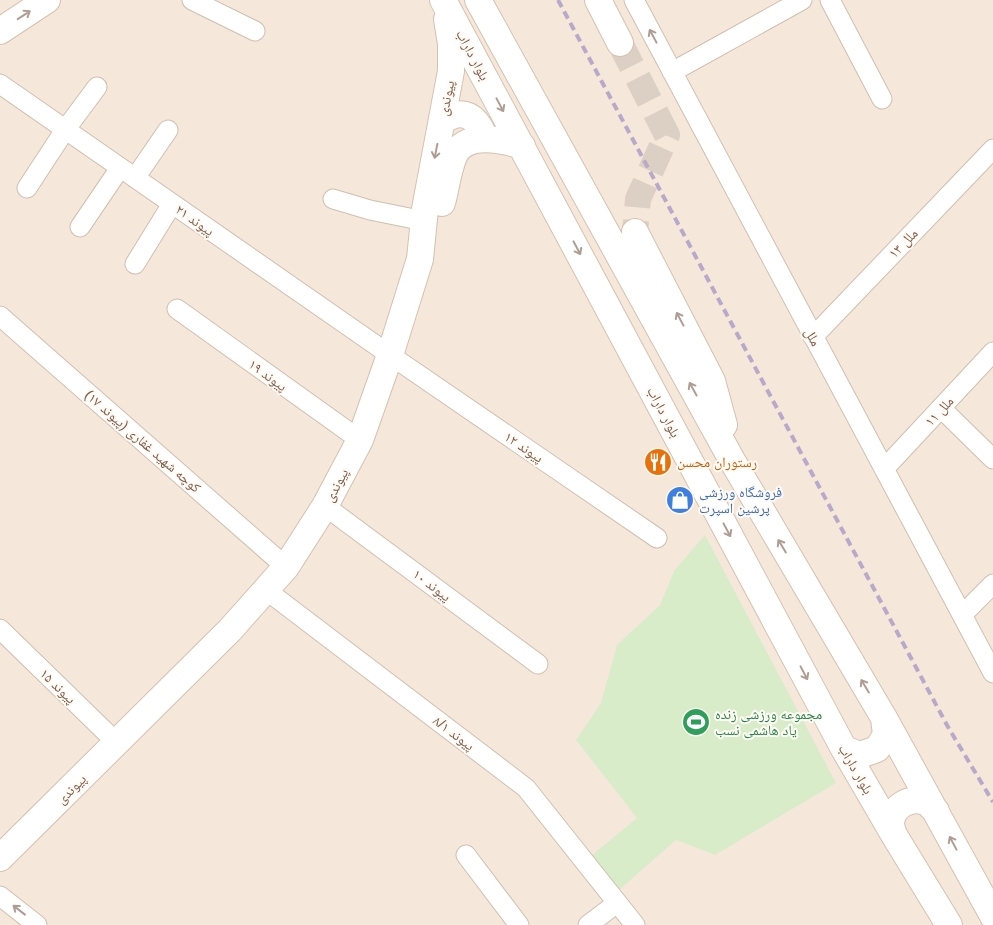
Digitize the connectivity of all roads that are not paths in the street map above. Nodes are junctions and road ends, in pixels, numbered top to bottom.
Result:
1 (47, 0) edge
2 (192, 0) edge
3 (443, 0) edge
4 (478, 0) edge
5 (598, 0) edge
6 (634, 0) edge
7 (802, 0) edge
8 (830, 0) edge
9 (0, 31) edge
10 (256, 31) dead end
11 (620, 43) tunnel mouth
12 (672, 72) junction
13 (0, 84) edge
14 (97, 87) dead end
15 (882, 99) dead end
16 (442, 120) junction
17 (66, 130) junction
18 (168, 130) dead end
19 (485, 138) junction
20 (522, 146) junction
21 (993, 149) edge
22 (128, 173) junction
23 (27, 188) dead end
24 (333, 199) dead end
25 (172, 204) junction
26 (424, 221) junction
27 (80, 227) dead end
28 (635, 232) tunnel mouth
29 (420, 259) junction
30 (135, 264) dead end
31 (177, 309) dead end
32 (0, 316) edge
33 (813, 337) junction
34 (993, 352) edge
35 (390, 355) junction
36 (941, 408) junction
37 (360, 440) junction
38 (993, 459) edge
39 (733, 462) junction
40 (884, 469) junction
41 (326, 506) junction
42 (657, 538) dead end
43 (286, 567) junction
44 (993, 584) edge
45 (266, 590) junction
46 (962, 615) junction
47 (0, 628) edge
48 (538, 664) dead end
49 (993, 673) edge
50 (884, 718) junction
51 (116, 743) junction
52 (844, 749) junction
53 (936, 811) junction
54 (894, 835) junction
55 (466, 855) dead end
56 (0, 858) edge
57 (969, 873) junction
58 (0, 896) edge
59 (617, 903) junction
60 (993, 909) edge
61 (993, 916) edge
62 (37, 925) edge
63 (519, 925) edge
64 (588, 925) edge
65 (635, 925) edge
66 (950, 925) edge

9 -> 1 main road
2 - 10 street
3 - 16 main road, پیوندی
3 -> 20 main road, بلوار داراب
39 -> 4 main road
5 - 11 main road
12 -> 6 street, ملل
7 - 12 street
8 - 15 street
12 - 33 street, ملل
13 - 17 street, پیوند ۲۱
14 - 17 street
16 - 19 main road
16 -> 26 main road, پیوندی
17 - 22 street, پیوند ۲۱
17 - 23 street
18 - 22 street
19 - 20 main road
19 - 29 main road
20 -> 52 main road, بلوار داراب
21 - 33 street, ملل ۱۳
22 - 25 street, پیوند ۲۱
22 - 27 street
24 - 26 street
25 - 30 street
25 - 35 street, پیوند ۲۱
26 - 29 main road, پیوندی
39 -> 28 main road
29 - 35 main road, پیوندی
31 - 37 street, پیوند ۱۹
32 - 43 street, کوچه شهید غفاری (پیوند ۱۷)
33 - 40 street, ملل
34 - 36 street, ملل ۱۱
35 - 37 main road, پیوندی
35 - 42 street, پیوند ۱۲
36 - 38 street
36 - 40 street, ملل ۱۱
37 - 41 main road, پیوندی
50 -> 39 main road
40 - 46 street, ملل
41 - 43 main road, پیوندی
41 - 48 street, پیوند ۱۰
43 - 45 main road, پیوندی
44 - 46 street
45 - 51 main road, پیوندی
45 - 59 street, پیوند ۸/۱
46 - 49 street, ملل
47 - 51 street, پیوند ۱۵
50 - 52 main road
50 - 53 main road
51 - 56 main road, پیوندی
52 - 54 main road, بلوار داراب
53 - 54 main road
57 -> 53 main road
54 - 66 main road, بلوار داراب
55 - 63 street
57 - 60 main road
57 - 61 main road
62 -> 58 street
59 - 64 street
59 - 65 street, پیوند ۸/۱

